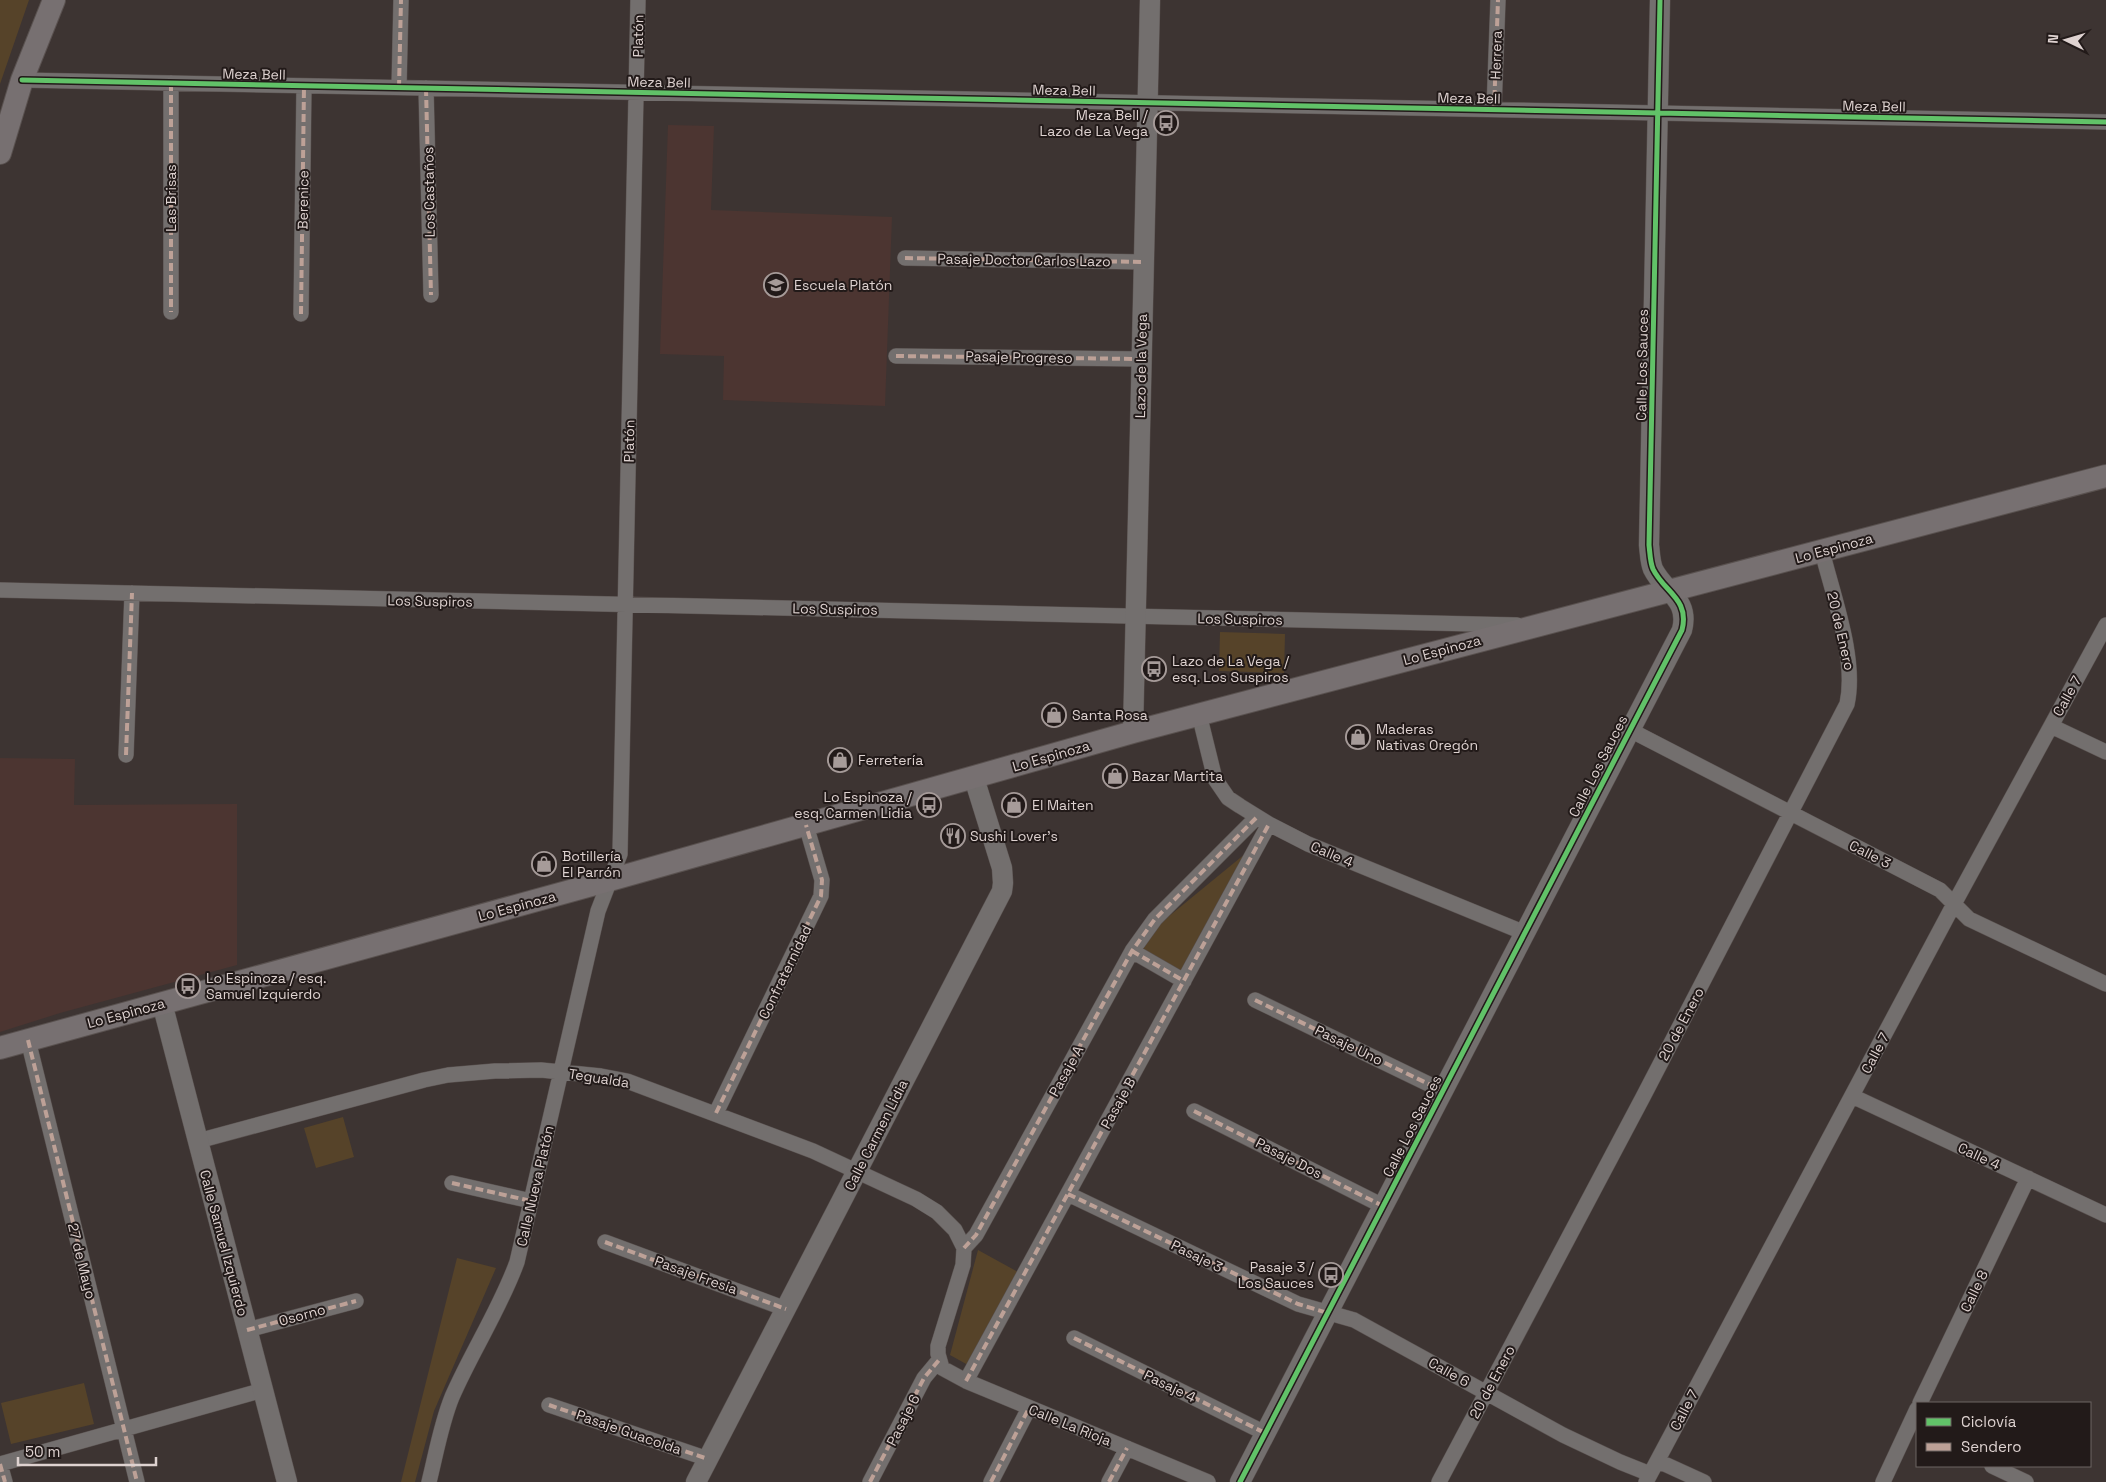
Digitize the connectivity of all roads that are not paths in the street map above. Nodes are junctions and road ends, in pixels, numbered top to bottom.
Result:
1 (54, 0) edge
2 (401, 0) edge
3 (638, 0) edge
4 (1150, 0) edge
5 (1498, 0) edge
6 (1660, 0) edge
7 (22, 80) junction
8 (170, 83) junction
9 (304, 86) junction
10 (399, 88) junction
11 (426, 88) junction
12 (636, 92) junction
13 (1147, 103) junction
14 (1494, 110) junction
15 (1658, 113) junction
16 (2106, 122) edge
17 (0, 153) edge
18 (905, 258) dead end
19 (1144, 262) junction
20 (431, 295) dead end
21 (171, 312) dead end
22 (301, 314) dead end
23 (896, 356) dead end
24 (1141, 359) junction
25 (2106, 476) edge
26 (1822, 551) junction
27 (0, 590) edge
28 (1671, 590) junction
29 (132, 593) junction
30 (626, 605) junction
31 (1136, 617) junction
32 (1539, 625) junction
33 (2106, 625) edge
34 (1199, 714) junction
35 (2051, 726) junction
36 (1630, 730) junction
37 (1133, 732) junction
38 (2106, 752) edge
39 (126, 755) dead end
40 (974, 778) junction
41 (1791, 814) junction
42 (1263, 821) junction
43 (806, 825) junction
44 (610, 880) junction
45 (1954, 904) junction
46 (1525, 933) junction
47 (1132, 951) junction
48 (1184, 981) junction
49 (2106, 984) edge
50 (1255, 1000) dead end
51 (162, 1003) junction
52 (28, 1040) junction
53 (0, 1048) edge
54 (561, 1072) junction
55 (1443, 1091) junction
56 (1852, 1096) junction
57 (1194, 1111) dead end
58 (716, 1113) junction
59 (198, 1141) junction
60 (858, 1171) junction
61 (2028, 1178) junction
62 (452, 1182) dead end
63 (1068, 1194) junction
64 (531, 1202) junction
65 (1383, 1206) junction
66 (2106, 1215) edge
67 (605, 1242) dead end
68 (964, 1248) junction
69 (356, 1301) dead end
70 (786, 1309) junction
71 (1328, 1313) junction
72 (247, 1330) junction
73 (1074, 1338) dead end
74 (938, 1360) junction
75 (966, 1381) junction
76 (263, 1390) junction
77 (1486, 1393) junction
78 (1920, 1402) edge
79 (549, 1405) dead end
80 (1030, 1408) junction
81 (1916, 1414) edge
82 (124, 1429) junction
83 (1913, 1429) edge
84 (1265, 1433) junction
85 (1127, 1448) junction
86 (708, 1459) junction
87 (0, 1464) edge
88 (1994, 1467) edge
89 (1651, 1472) edge
90 (5, 1482) edge
91 (137, 1482) edge
92 (287, 1482) edge
93 (429, 1482) edge
94 (696, 1482) edge
95 (870, 1482) edge
96 (991, 1482) edge
97 (1109, 1482) edge
98 (1208, 1482) edge
99 (1240, 1482) edge
100 (1439, 1482) edge
101 (1704, 1482) edge
102 (1883, 1482) edge
103 (2026, 1482) edge

1 - 7 main road
2 - 10 street
3 - 12 street, Platón
4 - 13 street, Lazo de la Vega
5 - 14 street, Herrera
6 - 15 street, Calle Los Sauces
7 - 8 street, Meza Bell
7 - 17 main road
8 - 9 street, Meza Bell
8 - 21 street, Las Brisas
9 - 10 street, Meza Bell
9 - 22 street, Berenice
10 - 11 street, Meza Bell
11 - 12 street, Meza Bell
11 - 20 street, Los Castaños
12 - 13 street, Meza Bell
12 - 30 street, Platón
13 - 14 street, Meza Bell
13 - 19 street, Lazo de la Vega
14 - 15 street, Meza Bell
15 - 16 street, Meza Bell
15 - 28 street, Calle Los Sauces
18 - 19 street, Pasaje Doctor Carlos Lazo
19 - 24 street, Lazo de la Vega
23 - 24 street, Pasaje Progreso
24 - 31 street, Lazo de la Vega
25 - 26 main road, Lo Espinoza
26 - 28 main road, Lo Espinoza
26 - 41 street, 20 de Enero
27 - 29 street, Los Suspiros
28 - 32 main road, Lo Espinoza
28 - 36 street, Calle Los Sauces
29 - 30 street, Los Suspiros
29 - 39 street
30 - 31 street, Los Suspiros
30 - 44 street, Platón
31 - 32 street, Los Suspiros
31 - 37 street, Lazo de la Vega
32 - 34 main road, Lo Espinoza
33 - 35 street, Calle 7
34 - 37 main road, Lo Espinoza
34 - 42 street, Calle 4
35 - 38 street
35 - 45 street, Calle 7
36 - 41 street, Calle 3
36 - 46 street, Calle Los Sauces
37 - 40 main road, Lo Espinoza
40 - 43 main road, Lo Espinoza
40 - 60 street, Calle Carmen Lidia
41 - 45 street, Calle 3
41 - 77 street, 20 de Enero
42 - 46 street, Calle 4
42 - 47 street, Pasaje A
42 - 48 street, Pasaje B
43 - 44 main road, Lo Espinoza
43 - 58 street, Confraternidad
44 - 51 main road, Lo Espinoza
44 - 54 street, Calle Nueva Platón
45 - 49 street, Calle 3
45 - 56 street, Calle 7
46 - 55 street, Calle Los Sauces
47 - 48 street
47 - 68 street, Pasaje A
48 - 63 street, Pasaje B
50 - 55 street, Pasaje Uno
51 - 52 main road, Lo Espinoza
51 - 59 street, Calle Samuel Izquierdo
52 - 53 main road, Lo Espinoza
52 - 82 street, 27 de Mayo
54 - 58 street, Tegualda
54 - 59 street, Tegualda
54 - 64 street, Calle Nueva Platón
55 - 65 street, Calle Los Sauces
56 - 61 street, Calle 4
56 - 89 street, Calle 7
57 - 65 street, Pasaje Dos
58 - 60 street, Tegualda
59 - 72 street, Calle Samuel Izquierdo
60 - 68 street, Tegualda
60 - 70 street, Calle Carmen Lidia
61 - 66 street, Calle 4
61 - 78 street, Calle 8
62 - 64 street
63 - 71 street, Pasaje 3
63 - 75 street, Pasaje B
64 - 93 street, Calle Nueva Platón
65 - 71 street, Calle Los Sauces
67 - 70 street, Pasaje Fresia
68 - 74 street, Pasaje A
69 - 72 street, Osorno
70 - 86 street, Calle Carmen Lidia
71 - 77 street, Calle 6
71 - 84 street, Calle Los Sauces
72 - 76 street, Calle Samuel Izquierdo
73 - 84 street, Pasaje 4
74 - 75 street, Calle La Rioja
74 - 95 street, Pasaje 6
75 - 80 street, Calle La Rioja
76 - 82 street
76 - 92 street, Calle Samuel Izquierdo
77 - 89 street, Calle 6
77 - 100 street, 20 de Enero
79 - 86 street, Pasaje Guacolda
80 - 85 street, Calle La Rioja
80 - 96 street
81 - 83 street
82 - 87 street
82 - 91 street, 27 de Mayo
83 - 102 street
84 - 99 street, Calle Los Sauces
85 - 97 street
85 - 98 street, Calle La Rioja
86 - 94 street, Calle Carmen Lidia
87 - 90 street
88 - 103 street
89 - 101 street, Calle 6

